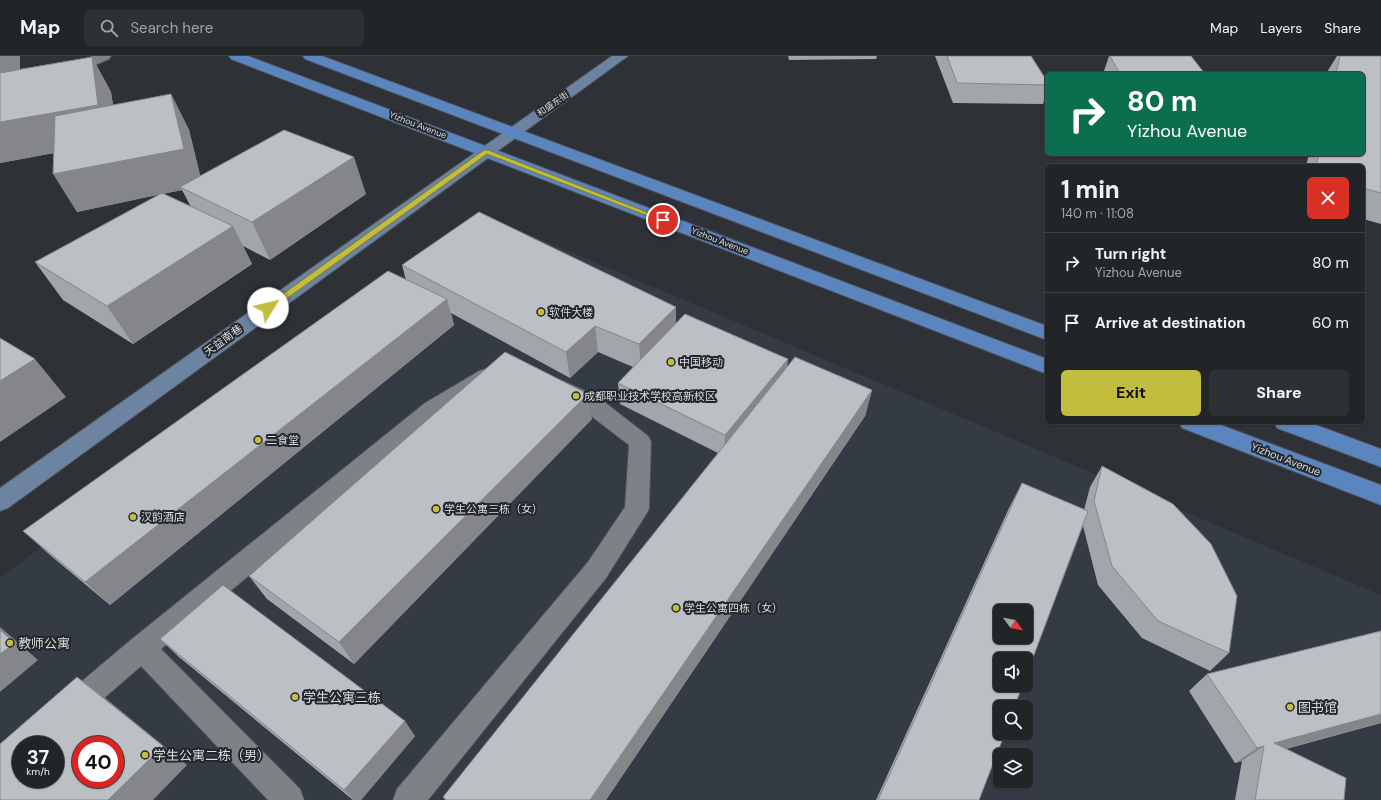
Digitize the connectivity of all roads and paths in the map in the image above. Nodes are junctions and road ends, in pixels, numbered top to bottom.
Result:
1 (104, 56) edge
2 (236, 56) edge
3 (310, 56) edge
4 (621, 56) edge
5 (56, 77) edge
6 (512, 133) junction
7 (486, 152) junction
8 (1045, 332) edge
9 (1045, 366) edge
10 (511, 372) edge
11 (545, 379) edge
12 (1195, 424) edge
13 (1290, 424) edge
14 (1381, 458) edge
15 (1381, 495) edge
16 (0, 501) edge
17 (142, 648) junction
18 (39, 736) edge
19 (289, 800) edge
20 (408, 800) edge

1 - 5 street
2 - 7 main road, Yizhou Avenue
3 - 6 main road
4 - 6 street, 和盛东街
6 - 7 street, 和盛东街
6 - 8 main road
7 - 9 main road, Yizhou Avenue
7 - 16 street, 天益南巷
10 - 17 street
11 - 20 street
12 - 15 main road, Yizhou Avenue
13 - 14 main road
17 - 18 street
17 - 19 street

